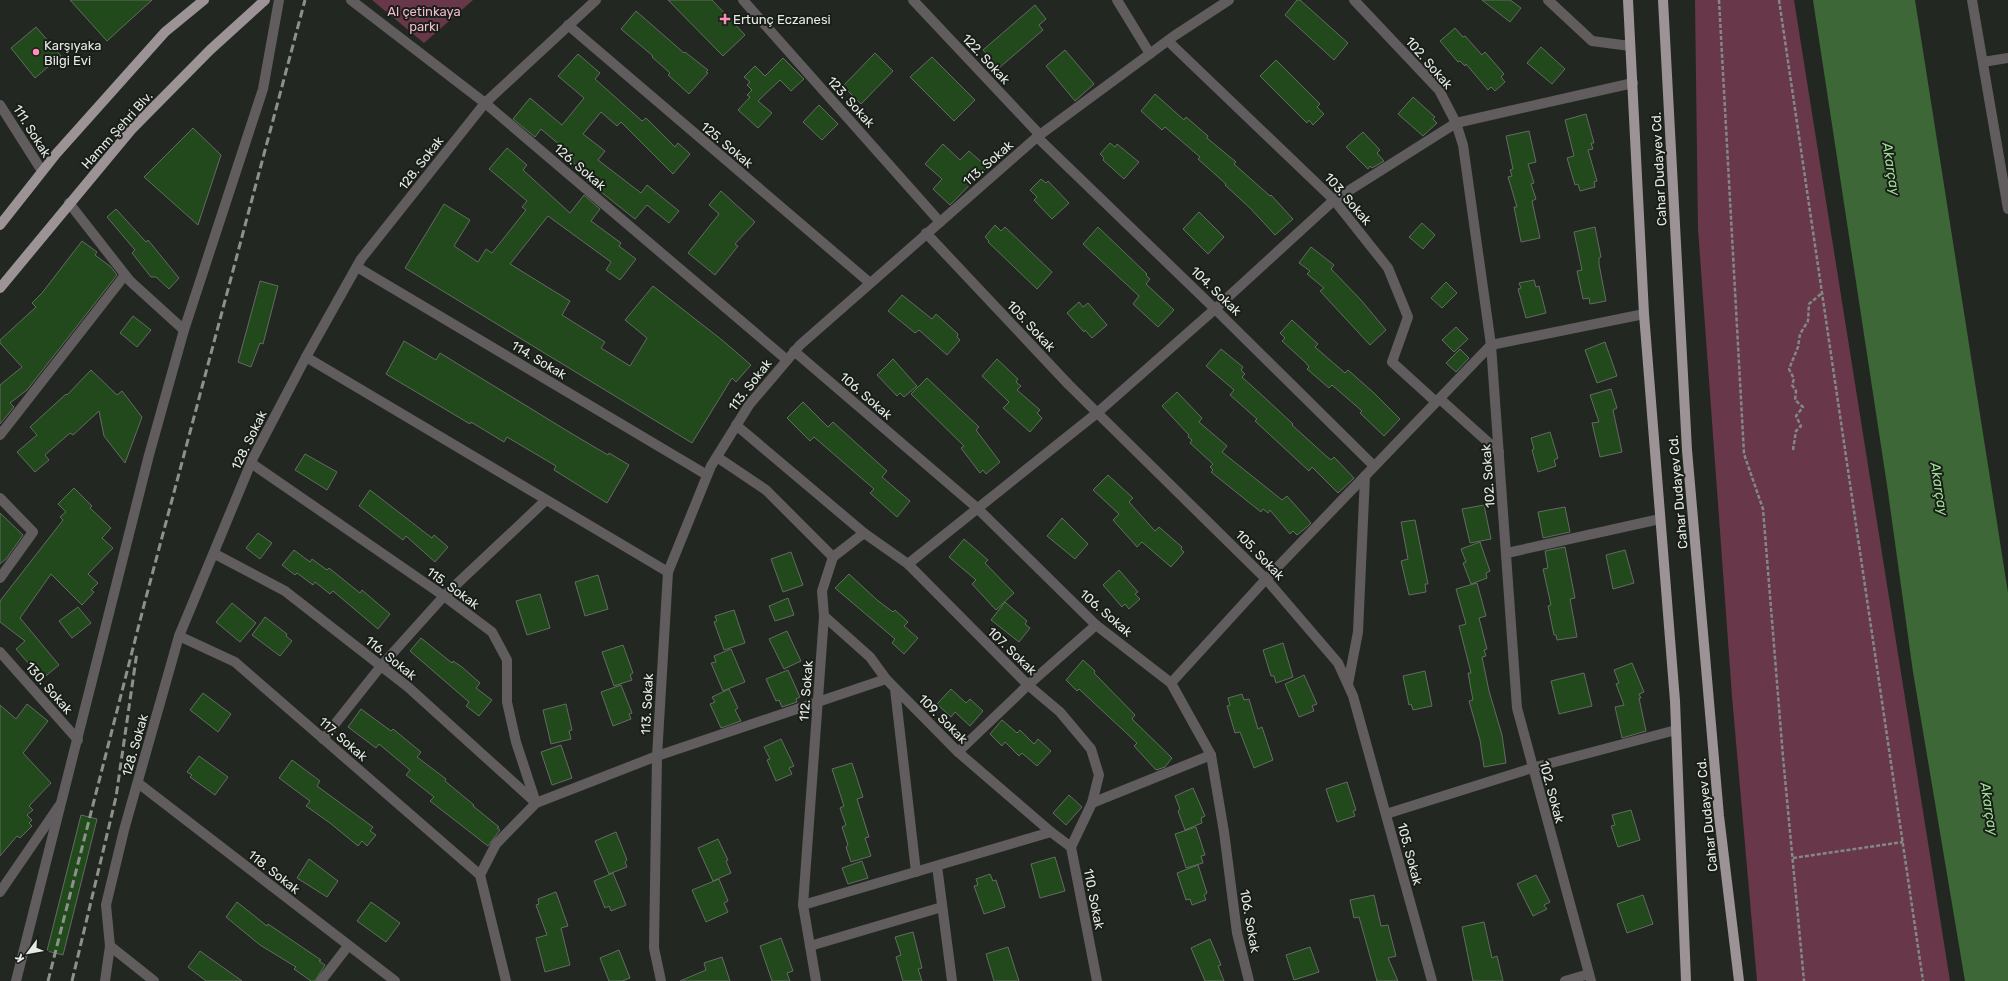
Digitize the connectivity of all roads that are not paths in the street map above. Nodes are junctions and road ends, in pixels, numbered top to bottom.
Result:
1 (204, 0) edge
2 (265, 0) edge
3 (279, 0) edge
4 (351, 0) edge
5 (596, 0) edge
6 (743, 0) edge
7 (913, 0) edge
8 (1117, 0) edge
9 (1229, 0) edge
10 (1354, 0) edge
11 (1548, 0) edge
12 (1628, 0) edge
13 (1663, 0) edge
14 (1972, 0) edge
15 (568, 25) junction
16 (1168, 41) junction
17 (1630, 46) junction
18 (1150, 54) junction
19 (2008, 58) edge
20 (1983, 62) junction
21 (1633, 83) junction
22 (485, 103) junction
23 (0, 105) edge
24 (1456, 123) junction
25 (1039, 136) junction
26 (42, 171) junction
27 (1334, 200) junction
28 (69, 203) junction
29 (2008, 209) edge
30 (940, 222) junction
31 (0, 224) edge
32 (926, 233) junction
33 (357, 266) junction
34 (125, 275) junction
35 (870, 283) junction
36 (0, 288) edge
37 (1216, 309) junction
38 (1644, 314) junction
39 (184, 330) junction
40 (1491, 345) junction
41 (794, 351) junction
42 (306, 357) junction
43 (787, 360) junction
44 (1438, 400) junction
45 (1097, 412) junction
46 (736, 425) junction
47 (0, 435) edge
48 (1499, 452) junction
49 (717, 457) junction
50 (251, 464) junction
51 (1374, 466) junction
52 (707, 476) junction
53 (1365, 476) junction
54 (0, 498) edge
55 (546, 500) junction
56 (976, 507) junction
57 (1660, 519) junction
58 (864, 533) junction
59 (1507, 553) junction
60 (215, 554) junction
61 (833, 558) junction
62 (908, 564) junction
63 (668, 572) junction
64 (0, 578) edge
65 (1266, 578) junction
66 (444, 596) junction
67 (824, 616) junction
68 (1096, 625) junction
69 (179, 636) junction
70 (0, 652) edge
71 (381, 666) junction
72 (886, 679) junction
73 (1171, 683) junction
74 (1348, 684) junction
75 (1028, 685) junction
76 (895, 689) junction
77 (818, 703) junction
78 (1676, 730) junction
79 (322, 739) junction
80 (78, 740) junction
81 (958, 752) junction
82 (1210, 755) junction
83 (657, 756) junction
84 (1532, 768) junction
85 (138, 784) junction
86 (62, 800) junction
87 (536, 803) junction
88 (1092, 803) junction
89 (1386, 814) junction
90 (1051, 832) junction
91 (1071, 847) junction
92 (937, 866) junction
93 (916, 872) junction
94 (480, 875) junction
95 (0, 892) edge
96 (803, 905) junction
97 (942, 907) junction
98 (110, 946) junction
99 (348, 946) junction
100 (810, 946) junction
101 (1590, 977) edge
102 (16, 981) edge
103 (104, 981) edge
104 (154, 981) edge
105 (321, 981) edge
106 (395, 981) edge
107 (506, 981) edge
108 (661, 981) edge
109 (816, 981) edge
110 (952, 981) edge
111 (1097, 981) edge
112 (1249, 981) edge
113 (1432, 981) edge
114 (1565, 981) edge
115 (1686, 981) edge
116 (1739, 981) edge

1 - 26 main road
2 - 28 main road, Hamm Şehri Blv.
3 - 39 street
4 - 22 street, 126. Sokak
5 - 15 street, 128. Sokak
6 - 30 street, 123. Sokak
7 - 25 street, 122. Sokak
8 - 18 street
9 - 16 street, 113. Sokak
10 - 24 street, 102. Sokak
11 - 17 street
12 - 17 main road, Cahar Dudayev Cd.
13 - 116 main road, Cahar Dudayev Cd.
14 - 20 street
15 - 22 street, 128. Sokak
15 - 35 street, 125. Sokak
16 - 18 street, 113. Sokak
16 - 27 street, 103. Sokak
17 - 21 main road, Cahar Dudayev Cd.
18 - 25 street, 113. Sokak
19 - 20 street
20 - 29 street
21 - 24 street
21 - 38 main road, Cahar Dudayev Cd.
22 - 33 street, 128. Sokak
22 - 43 street, 126. Sokak
23 - 26 street, 111. Sokak
24 - 27 street
24 - 40 street, 102. Sokak
25 - 30 street, 113. Sokak
25 - 37 street, 104. Sokak
26 - 31 main road
27 - 37 street
27 - 44 street, 103. Sokak
28 - 34 street
28 - 36 main road, Hamm Şehri Blv.
30 - 32 street, 113. Sokak
32 - 35 street, 113. Sokak
32 - 45 street, 105. Sokak
33 - 42 street, 128. Sokak
33 - 52 street, 114. Sokak
34 - 39 street
34 - 47 street
35 - 41 street, 113. Sokak
37 - 45 street
37 - 51 street, 104. Sokak
38 - 40 street
38 - 57 main road, Cahar Dudayev Cd.
39 - 80 street
40 - 44 street
40 - 48 street, 102. Sokak
41 - 43 street, 113. Sokak
41 - 56 street, 106. Sokak
42 - 50 street, 128. Sokak
42 - 55 street
43 - 46 street, 113. Sokak
44 - 48 street
44 - 51 street
45 - 56 street
45 - 65 street, 105. Sokak
46 - 49 street, 113. Sokak
46 - 58 street, 107. Sokak
48 - 59 street, 102. Sokak
49 - 52 street, 113. Sokak
49 - 61 street
50 - 60 street, 128. Sokak
50 - 66 street, 115. Sokak
51 - 53 street
52 - 63 street, 113. Sokak
53 - 65 street
53 - 74 street
54 - 64 street
55 - 63 street
55 - 66 street
56 - 62 street
56 - 68 street, 106. Sokak
57 - 59 street
57 - 78 main road, Cahar Dudayev Cd.
58 - 61 street
58 - 62 street, 107. Sokak
59 - 84 street, 102. Sokak
60 - 69 street, 128. Sokak
60 - 71 street, 116. Sokak
61 - 67 street, 112. Sokak
62 - 75 street, 107. Sokak
63 - 83 street, 113. Sokak
65 - 73 street
65 - 74 street, 105. Sokak
66 - 71 street
66 - 87 street, 115. Sokak
67 - 72 street, 109. Sokak
67 - 77 street, 112. Sokak
68 - 73 street, 106. Sokak
68 - 75 street
69 - 79 street, 117. Sokak
69 - 85 street, 128. Sokak
70 - 80 street, 130. Sokak
71 - 79 street
71 - 87 street, 116. Sokak
72 - 76 street, 109. Sokak
72 - 77 street
73 - 82 street, 106. Sokak
74 - 89 street, 105. Sokak
75 - 81 street
75 - 88 street, 107. Sokak
76 - 81 street, 109. Sokak
76 - 93 street
77 - 83 street
77 - 96 street, 112. Sokak
78 - 84 street
78 - 115 main road, Cahar Dudayev Cd.
79 - 94 street, 117. Sokak
80 - 86 street
81 - 90 street, 109. Sokak
82 - 88 street
82 - 112 street, 106. Sokak
83 - 87 street
83 - 108 street, 113. Sokak
84 - 89 street
84 - 101 street, 102. Sokak
85 - 98 street, 128. Sokak
85 - 99 street, 118. Sokak
86 - 95 street
86 - 102 street
87 - 94 street
88 - 91 street, 107. Sokak
89 - 113 street, 105. Sokak
90 - 91 street
90 - 92 street
91 - 111 street, 110. Sokak
92 - 93 street
92 - 97 street
93 - 96 street
94 - 107 street
96 - 100 street, 112. Sokak
97 - 100 street
97 - 110 street
98 - 103 street, 128. Sokak
98 - 104 street
99 - 105 street
99 - 106 street, 118. Sokak
100 - 109 street, 112. Sokak
101 - 114 street

